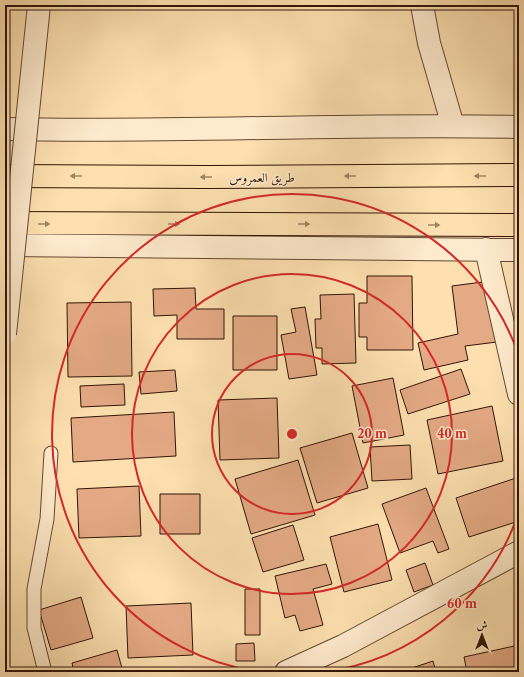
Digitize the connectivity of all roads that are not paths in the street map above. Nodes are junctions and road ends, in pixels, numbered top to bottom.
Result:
1 (39, 5) edge
2 (422, 5) edge
3 (453, 126) junction
4 (519, 127) edge
5 (5, 129) edge
6 (519, 175) edge
7 (5, 176) edge
8 (5, 223) edge
9 (519, 225) edge
10 (5, 245) edge
11 (486, 249) junction
12 (519, 250) edge
13 (5, 334) edge
14 (519, 394) edge
15 (51, 453) dead end
16 (519, 552) edge
17 (45, 672) edge
18 (286, 672) edge

1 - 13 street, bridge
2 - 3 street
3 - 4 street
3 - 5 street
6 -> 7 main road, طريق العمروس
8 -> 9 main road
10 - 11 street
11 - 12 street
11 - 14 street
15 - 17 lane
16 - 18 street

